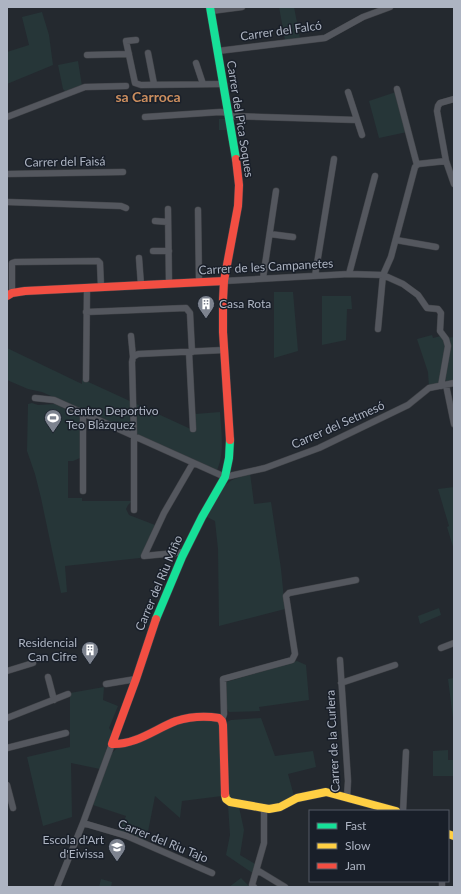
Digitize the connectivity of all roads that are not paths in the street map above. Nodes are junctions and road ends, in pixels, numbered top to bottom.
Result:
1 (242, 7) edge
2 (390, 7) edge
3 (211, 9) edge
4 (136, 40) dead end
5 (218, 51) junction
6 (148, 53) dead end
7 (128, 54) junction
8 (87, 56) dead end
9 (196, 63) dead end
10 (154, 84) junction
11 (203, 84) junction
12 (224, 84) junction
13 (126, 86) dead end
14 (397, 89) dead end
15 (348, 92) dead end
16 (454, 99) edge
17 (230, 115) junction
18 (7, 117) edge
19 (145, 118) dead end
20 (357, 120) junction
21 (362, 134) dead end
22 (334, 159) dead end
23 (446, 161) junction
24 (416, 165) junction
25 (123, 172) dead end
26 (7, 174) edge
27 (376, 176) dead end
28 (454, 184) edge
29 (276, 191) dead end
30 (7, 202) edge
31 (126, 208) dead end
32 (168, 209) dead end
33 (198, 210) dead end
34 (154, 221) dead end
35 (168, 222) junction
36 (270, 234) junction
37 (293, 236) dead end
38 (396, 240) junction
39 (436, 247) dead end
40 (153, 251) dead end
41 (169, 251) junction
42 (139, 258) dead end
43 (349, 274) junction
44 (383, 275) junction
45 (315, 276) junction
46 (263, 278) junction
47 (224, 281) junction
48 (199, 282) junction
49 (169, 284) junction
50 (141, 285) junction
51 (100, 287) junction
52 (87, 288) junction
53 (10, 295) edge
54 (86, 312) junction
55 (378, 329) dead end
56 (131, 336) dead end
57 (224, 350) junction
58 (190, 352) junction
59 (133, 358) junction
60 (86, 379) dead end
61 (454, 383) edge
62 (443, 385) junction
63 (35, 398) dead end
64 (83, 413) junction
65 (454, 424) edge
66 (193, 429) dead end
67 (134, 437) junction
68 (193, 463) junction
69 (225, 477) junction
70 (83, 492) dead end
71 (134, 510) dead end
72 (185, 552) junction
73 (356, 580) dead end
74 (454, 643) edge
75 (441, 648) dead end
76 (340, 660) dead end
77 (33, 662) dead end
78 (395, 665) dead end
79 (7, 671) edge
80 (48, 677) dead end
81 (136, 679) junction
82 (341, 683) junction
83 (106, 684) dead end
84 (68, 694) dead end
85 (54, 700) junction
86 (7, 718) edge
87 (221, 719) junction
88 (66, 734) dead end
89 (112, 744) junction
90 (7, 748) edge
91 (406, 752) dead end
92 (7, 786) edge
93 (348, 797) junction
94 (13, 808) dead end
95 (264, 809) junction
96 (393, 810) edge
97 (403, 810) edge
98 (83, 823) junction
99 (257, 870) junction
100 (212, 873) dead end
101 (253, 886) edge
102 (57, 887) edge
103 (285, 887) edge

1 - 3 street
2 - 5 street, Carrer del Falcó
3 - 5 street, Carrer del Pica Soques
4 - 7 street
5 - 12 street, Carrer del Pica Soques
6 - 10 street
7 - 8 street
7 - 10 street
9 - 11 street
10 - 11 street
11 - 12 street
12 - 17 street, Carrer del Pica Soques
13 - 18 street
14 - 24 street
15 - 20 street
16 - 23 street
17 - 19 street
17 - 20 street
17 - 47 street, Carrer del Pica Soques
20 - 21 street
22 - 45 street
23 - 24 street
23 - 28 street
24 - 38 street
25 - 26 street, Carrer del Faisá
27 - 43 street
29 - 36 street
30 - 31 street
32 - 35 street
33 - 48 street
34 - 35 street
35 - 41 street
36 - 37 street
36 - 46 street
38 - 39 street
38 - 44 street
40 - 41 street
41 - 49 street
42 - 50 street
43 - 44 street, Carrer de les Campanetes
43 - 45 street, Carrer de les Campanetes
44 - 55 street
44 - 62 street
45 - 46 street, Carrer de les Campanetes
46 - 47 street, Carrer de les Campanetes
47 - 48 street, Carrer de les Campanetes
47 - 57 street, Carrer del Riu Miño
48 - 49 street, Carrer de les Campanetes
49 - 50 street, Carrer de les Campanetes
50 - 51 street, Carrer de les Campanetes
51 - 52 street, Carrer de les Campanetes
51 - 53 street
52 - 53 street, Carrer de les Campanetes
52 - 54 street
54 - 58 street
54 - 60 street
56 - 59 street
57 - 58 street
57 - 69 street, Carrer del Riu Miño
58 - 59 street
58 - 66 street
59 - 67 street
61 - 62 street, Carrer del Setmesó
62 - 65 street
62 - 69 street, Carrer del Setmesó
63 - 64 street
64 - 67 street
64 - 70 street
67 - 68 street
67 - 71 street
68 - 69 street
68 - 72 street
69 - 72 street, Carrer del Riu Miño
72 - 81 street, Carrer del Riu Miño
73 - 87 street
74 - 75 street
76 - 82 street, Carrer de la Curlera
77 - 79 street
78 - 82 street, Carrer de la Curlera
80 - 85 street
81 - 83 street
81 - 89 street, Carrer del Riu Miño
82 - 93 street, Carrer de la Curlera
84 - 85 street
85 - 86 street
87 - 89 street
87 - 95 street
88 - 90 street
89 - 98 street, Carrer del Riu Miño
91 - 97 street
92 - 94 street
93 - 95 street
93 - 96 street
95 - 99 street
98 - 100 street, Carrer del Riu Tajo
98 - 102 street, Carrer del Riu Miño
99 - 101 street
99 - 103 street

